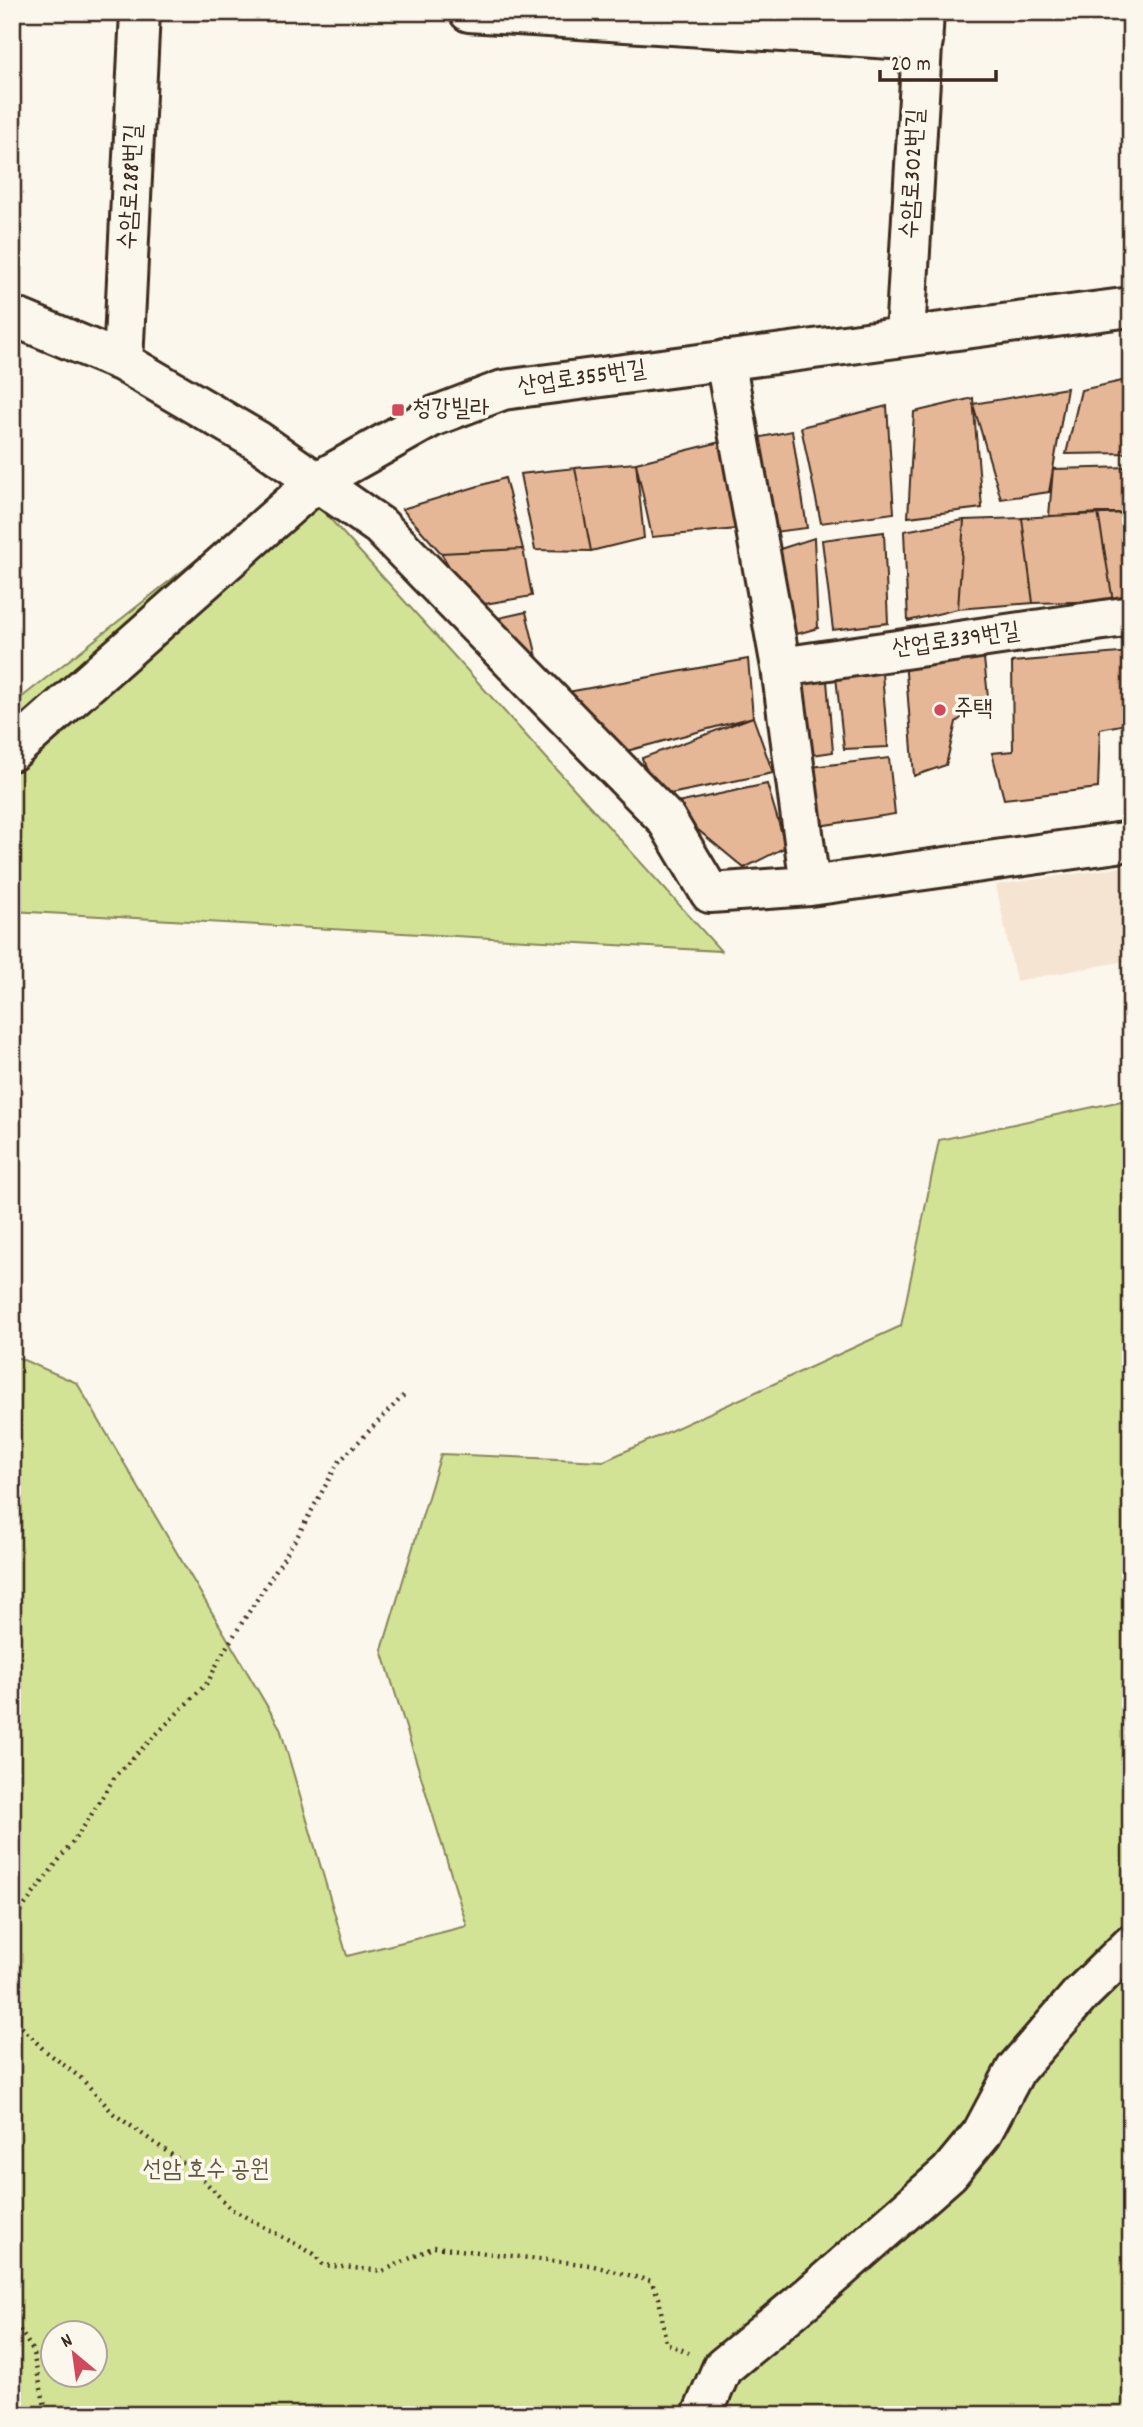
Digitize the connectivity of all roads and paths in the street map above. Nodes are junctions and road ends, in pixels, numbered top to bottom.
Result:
1 (140, 12) edge
2 (469, 12) edge
3 (535, 14) edge
4 (923, 27) edge
5 (1131, 307) edge
6 (12, 316) edge
7 (905, 337) junction
8 (725, 360) junction
9 (123, 362) junction
10 (316, 482) junction
11 (1131, 616) edge
12 (781, 667) junction
13 (12, 751) edge
14 (1131, 841) edge
15 (810, 886) junction
16 (404, 1395) dead end
17 (12, 1922) edge
18 (1131, 1945) edge
19 (12, 2017) edge
20 (12, 2318) edge
21 (722, 2368) junction
22 (47, 2415) edge
23 (702, 2415) edge

1 - 9 street, 수암로288번길
2 - 3 street
3 - 4 street
4 - 7 street, 수암로302번길
5 - 7 street, 산업로355번길
6 - 9 street
7 - 8 street, 산업로355번길
8 - 10 street, 산업로355번길
8 - 12 street
9 - 10 street
10 - 13 street, 산업로355번길
10 - 15 street
11 - 12 street, 산업로339번길
12 - 15 street
14 - 15 street
16 - 17 path
18 - 21 street
19 - 21 path
20 - 22 path
21 - 23 street

